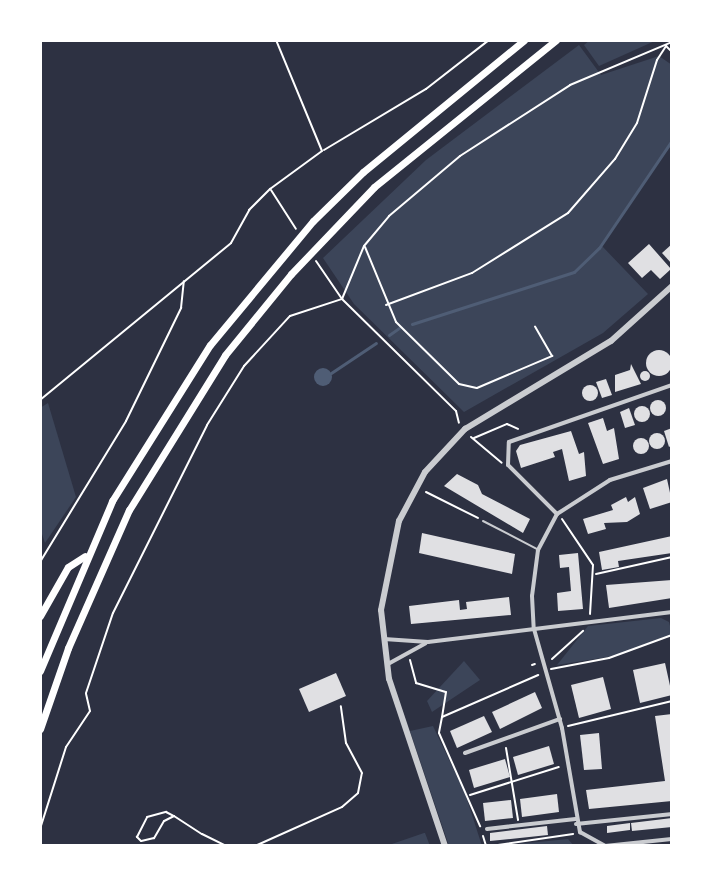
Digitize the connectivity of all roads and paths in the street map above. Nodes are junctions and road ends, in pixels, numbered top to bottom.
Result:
1 (276, 40) edge
2 (479, 40) edge
3 (489, 40) edge
4 (524, 40) edge
5 (556, 40) edge
6 (672, 42) edge
7 (481, 46) junction
8 (666, 46) junction
9 (672, 52) edge
10 (322, 151) junction
11 (270, 189) junction
12 (280, 204) dead end
13 (364, 246) junction
14 (184, 280) junction
15 (330, 281) dead end
16 (672, 286) edge
17 (342, 299) junction
18 (386, 305) junction
19 (535, 327) dead end
20 (672, 385) edge
21 (40, 400) edge
22 (465, 429) junction
23 (520, 435) junction
24 (493, 460) dead end
25 (672, 461) edge
26 (426, 492) dead end
27 (557, 514) junction
28 (483, 521) joint
29 (565, 523) dead end
30 (538, 550) junction
31 (85, 556) junction
32 (672, 557) edge
33 (40, 562) edge
34 (595, 574) junction
35 (672, 612) edge
36 (40, 616) edge
37 (588, 621) junction
38 (534, 629) junction
39 (672, 635) edge
40 (383, 639) junction
41 (428, 642) junction
42 (410, 659) dead end
43 (552, 659) dead end
44 (387, 664) junction
45 (40, 671) edge
46 (546, 671) junction
47 (672, 701) edge
48 (341, 706) dead end
49 (442, 717) junction
50 (560, 719) junction
51 (562, 728) junction
52 (40, 729) edge
53 (505, 746) dead end
54 (465, 753) dead end
55 (559, 767) dead end
56 (514, 782) junction
57 (470, 795) junction
58 (672, 814) edge
59 (174, 816) junction
60 (576, 821) junction
61 (519, 825) junction
62 (40, 829) edge
63 (487, 829) dead end
64 (580, 832) junction
65 (672, 839) edge
66 (227, 846) edge
67 (255, 846) edge
68 (445, 846) edge
69 (486, 846) edge
70 (491, 846) edge

1 - 10 path
2 - 7 path
3 - 7 path
4 - 31 highway
5 - 52 highway
6 - 8 path
7 - 10 path
8 - 9 path
8 - 13 path
8 - 18 path
10 - 11 path
11 - 12 path
11 - 14 path
13 - 17 path
13 - 18 path
14 - 21 path
14 - 33 path
15 - 17 path
16 - 22 street
17 - 22 path
17 - 62 path
18 - 19 path
20 - 23 street
22 - 40 street
23 - 24 path
23 - 27 street
25 - 27 street
26 - 28 path
27 - 30 street
28 - 30 lane
29 - 34 path
30 - 38 street
31 - 36 highway
31 - 45 highway
32 - 34 path
34 - 37 path
35 - 37 street
37 - 38 street
37 - 43 path
38 - 41 street
38 - 46 street
39 - 46 path
40 - 41 street
40 - 44 street
41 - 44 street
42 - 49 path
44 - 68 street
46 - 49 path
46 - 50 street
47 - 51 path
48 - 67 path
49 - 57 path
50 - 51 street
50 - 54 street
51 - 60 street
53 - 56 path
55 - 56 path
56 - 57 path
56 - 61 path
57 - 69 path
58 - 60 street
59 - 59 path
59 - 66 path
60 - 61 street
60 - 64 street
61 - 63 street
64 - 65 street
64 - 70 path

